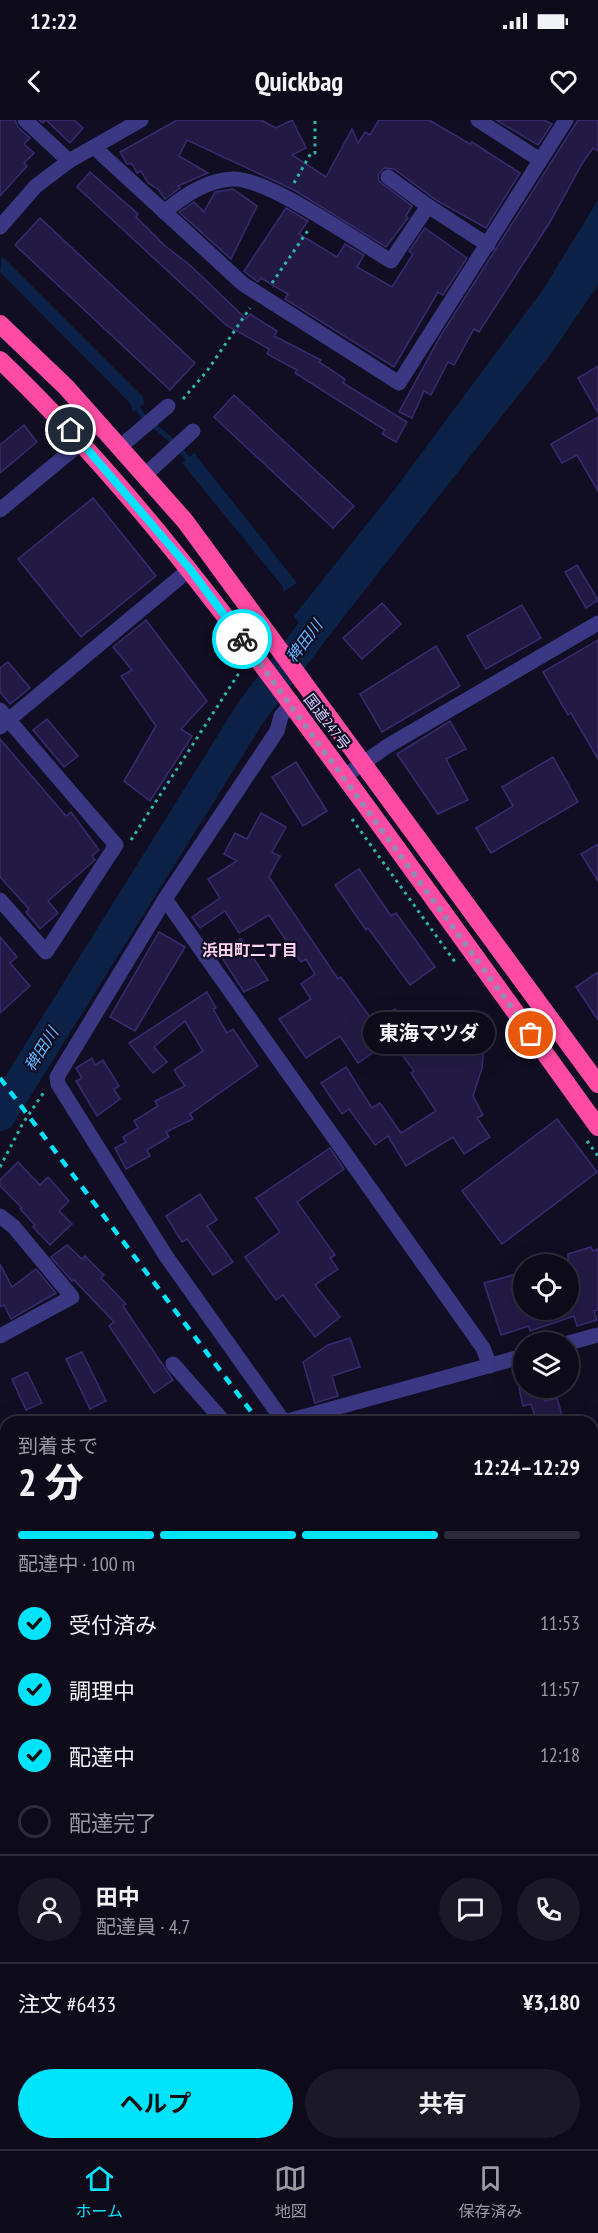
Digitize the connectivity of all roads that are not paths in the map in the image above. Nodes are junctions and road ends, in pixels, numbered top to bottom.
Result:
1 (25, 120) edge
2 (141, 120) edge
3 (478, 120) edge
4 (566, 120) edge
5 (94, 148) junction
6 (540, 160) junction
7 (69, 161) junction
8 (388, 177) dead end
9 (428, 206) junction
10 (164, 213) junction
11 (0, 227) edge
12 (488, 245) junction
13 (0, 324) edge
14 (0, 360) edge
15 (174, 404) road end
16 (193, 431) dead end
17 (82, 442) junction
18 (120, 447) junction
19 (145, 475) junction
20 (0, 510) edge
21 (190, 569) junction
22 (598, 623) edge
23 (290, 702) junction
24 (3, 719) edge
25 (362, 762) junction
26 (345, 776) junction
27 (165, 899) junction
28 (0, 900) edge
29 (598, 1084) edge
30 (598, 1127) edge
31 (0, 1216) edge
32 (598, 1335) edge
33 (0, 1336) edge
34 (579, 1340) edge
35 (513, 1359) edge
36 (172, 1364) dead end
37 (490, 1366) junction
38 (219, 1416) edge
39 (280, 1416) edge
40 (306, 1416) edge

1 - 7 street
2 - 5 street
3 - 6 street
4 - 6 street
5 - 7 street
5 - 10 street
6 - 12 street
7 - 11 street
8 - 9 street
9 - 10 street
9 - 12 street
10 - 12 street
13 - 18 highway, 国道247号
14 - 17 highway, 国道247号
15 - 18 street
16 - 19 street
17 - 20 street
17 - 21 highway, 国道247号
18 - 19 highway, 国道247号
19 - 25 highway, 国道247号
21 - 23 highway, 国道247号
21 - 24 street
22 - 25 street
23 - 26 highway, 国道247号
23 - 27 street
24 - 28 street
25 - 26 street
25 - 29 highway, 国道247号
26 - 30 highway, 国道247号
27 - 37 street
27 - 39 street
31 - 33 street
32 - 34 street
35 - 37 street
36 - 38 street
37 - 40 street

